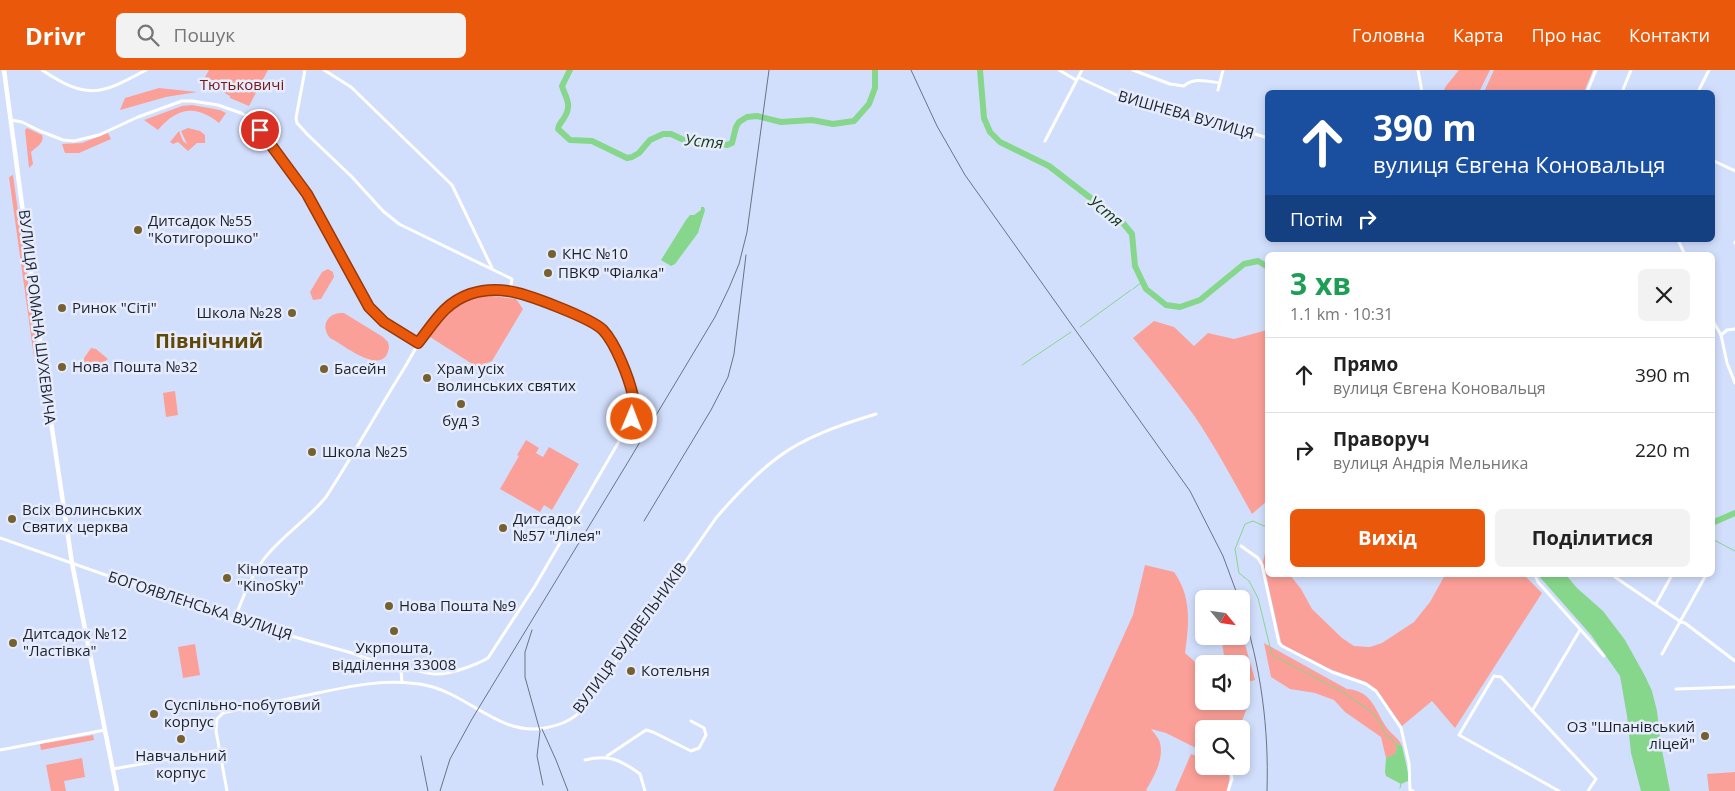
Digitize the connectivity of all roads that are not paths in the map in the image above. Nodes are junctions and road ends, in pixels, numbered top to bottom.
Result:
1 (4, 70) edge
2 (42, 70) edge
3 (146, 70) edge
4 (305, 70) edge
5 (324, 70) edge
6 (1059, 70) edge
7 (1082, 70) edge
8 (1133, 70) edge
9 (1223, 70) edge
10 (1418, 70) edge
11 (1596, 70) edge
12 (1631, 70) edge
13 (1709, 70) edge
14 (1077, 79) junction
15 (1220, 83) junction
16 (1218, 90) dead end
17 (1422, 90) edge
18 (1588, 90) edge
19 (1623, 90) edge
20 (1699, 90) edge
21 (11, 120) junction
22 (1265, 137) edge
23 (1045, 141) dead end
24 (1715, 161) edge
25 (1735, 171) edge
26 (492, 269) junction
27 (510, 291) junction
28 (1715, 324) edge
29 (1735, 329) edge
30 (1721, 335) junction
31 (418, 343) junction
32 (1735, 382) edge
33 (876, 414) dead end
34 (0, 538) edge
35 (1241, 546) dead end
36 (72, 564) junction
37 (1536, 577) edge
38 (1615, 577) edge
39 (1671, 577) edge
40 (1705, 577) edge
41 (1656, 604) junction
42 (234, 620) junction
43 (1681, 622) junction
44 (1580, 630) junction
45 (1662, 654) dead end
46 (1604, 656) dead end
47 (1735, 661) edge
48 (401, 671) junction
49 (402, 682) junction
50 (1735, 687) edge
51 (1676, 689) dead end
52 (1532, 710) junction
53 (691, 721) dead end
54 (105, 730) junction
55 (0, 750) edge
56 (220, 750) junction
57 (607, 756) junction
58 (585, 760) dead end
59 (113, 769) junction
60 (1231, 775) edge
61 (117, 791) edge
62 (227, 791) edge
63 (645, 791) edge
64 (1228, 791) edge
65 (1413, 791) edge
66 (1559, 791) edge
67 (1588, 791) edge

1 - 21 main road, ВУЛИЦЯ РОМАНА ШУХЕВИЧА
2 - 3 street
4 - 26 street
5 - 26 street
6 - 14 street, ВИШНЕВА ВУЛИЦЯ
7 - 14 street
8 - 15 street
9 - 15 street
10 - 17 street
11 - 18 street
12 - 19 street
13 - 20 street
14 - 22 street, ВИШНЕВА ВУЛИЦЯ
14 - 23 street
15 - 16 street
21 - 31 street
21 - 36 main road, ВУЛИЦЯ РОМАНА ШУХЕВИЧА
24 - 25 street
26 - 27 street
27 - 31 street, БОГОЯВЛЕНСЬКА ВУЛИЦЯ
27 - 48 street, БОГОЯВЛЕНСЬКА ВУЛИЦЯ
28 - 30 street
29 - 30 street
30 - 32 street
31 - 42 street, БОГОЯВЛЕНСЬКА ВУЛИЦЯ
33 - 49 street, ВУЛИЦЯ БУДІВЕЛЬНИКІВ
34 - 36 street, БОГОЯВЛЕНСЬКА ВУЛИЦЯ
35 - 65 street
36 - 42 street, БОГОЯВЛЕНСЬКА ВУЛИЦЯ
36 - 54 main road, ВУЛИЦЯ РОМАНА ШУХЕВИЧА
37 - 44 street
38 - 41 street
39 - 41 street
40 - 43 street
41 - 43 street
42 - 48 street, БОГОЯВЛЕНСЬКА ВУЛИЦЯ
43 - 45 street
43 - 47 street
44 - 46 street
44 - 52 street
48 - 49 street
49 - 56 street, ВУЛИЦЯ БУДІВЕЛЬНИКІВ
50 - 51 street
52 - 66 street
52 - 67 street
53 - 57 street
54 - 55 street
54 - 59 main road, ВУЛИЦЯ РОМАНА ШУХЕВИЧА
56 - 59 street
56 - 62 street
57 - 58 street
57 - 63 street
59 - 61 main road, ВУЛИЦЯ РОМАНА ШУХЕВИЧА
60 - 64 street

